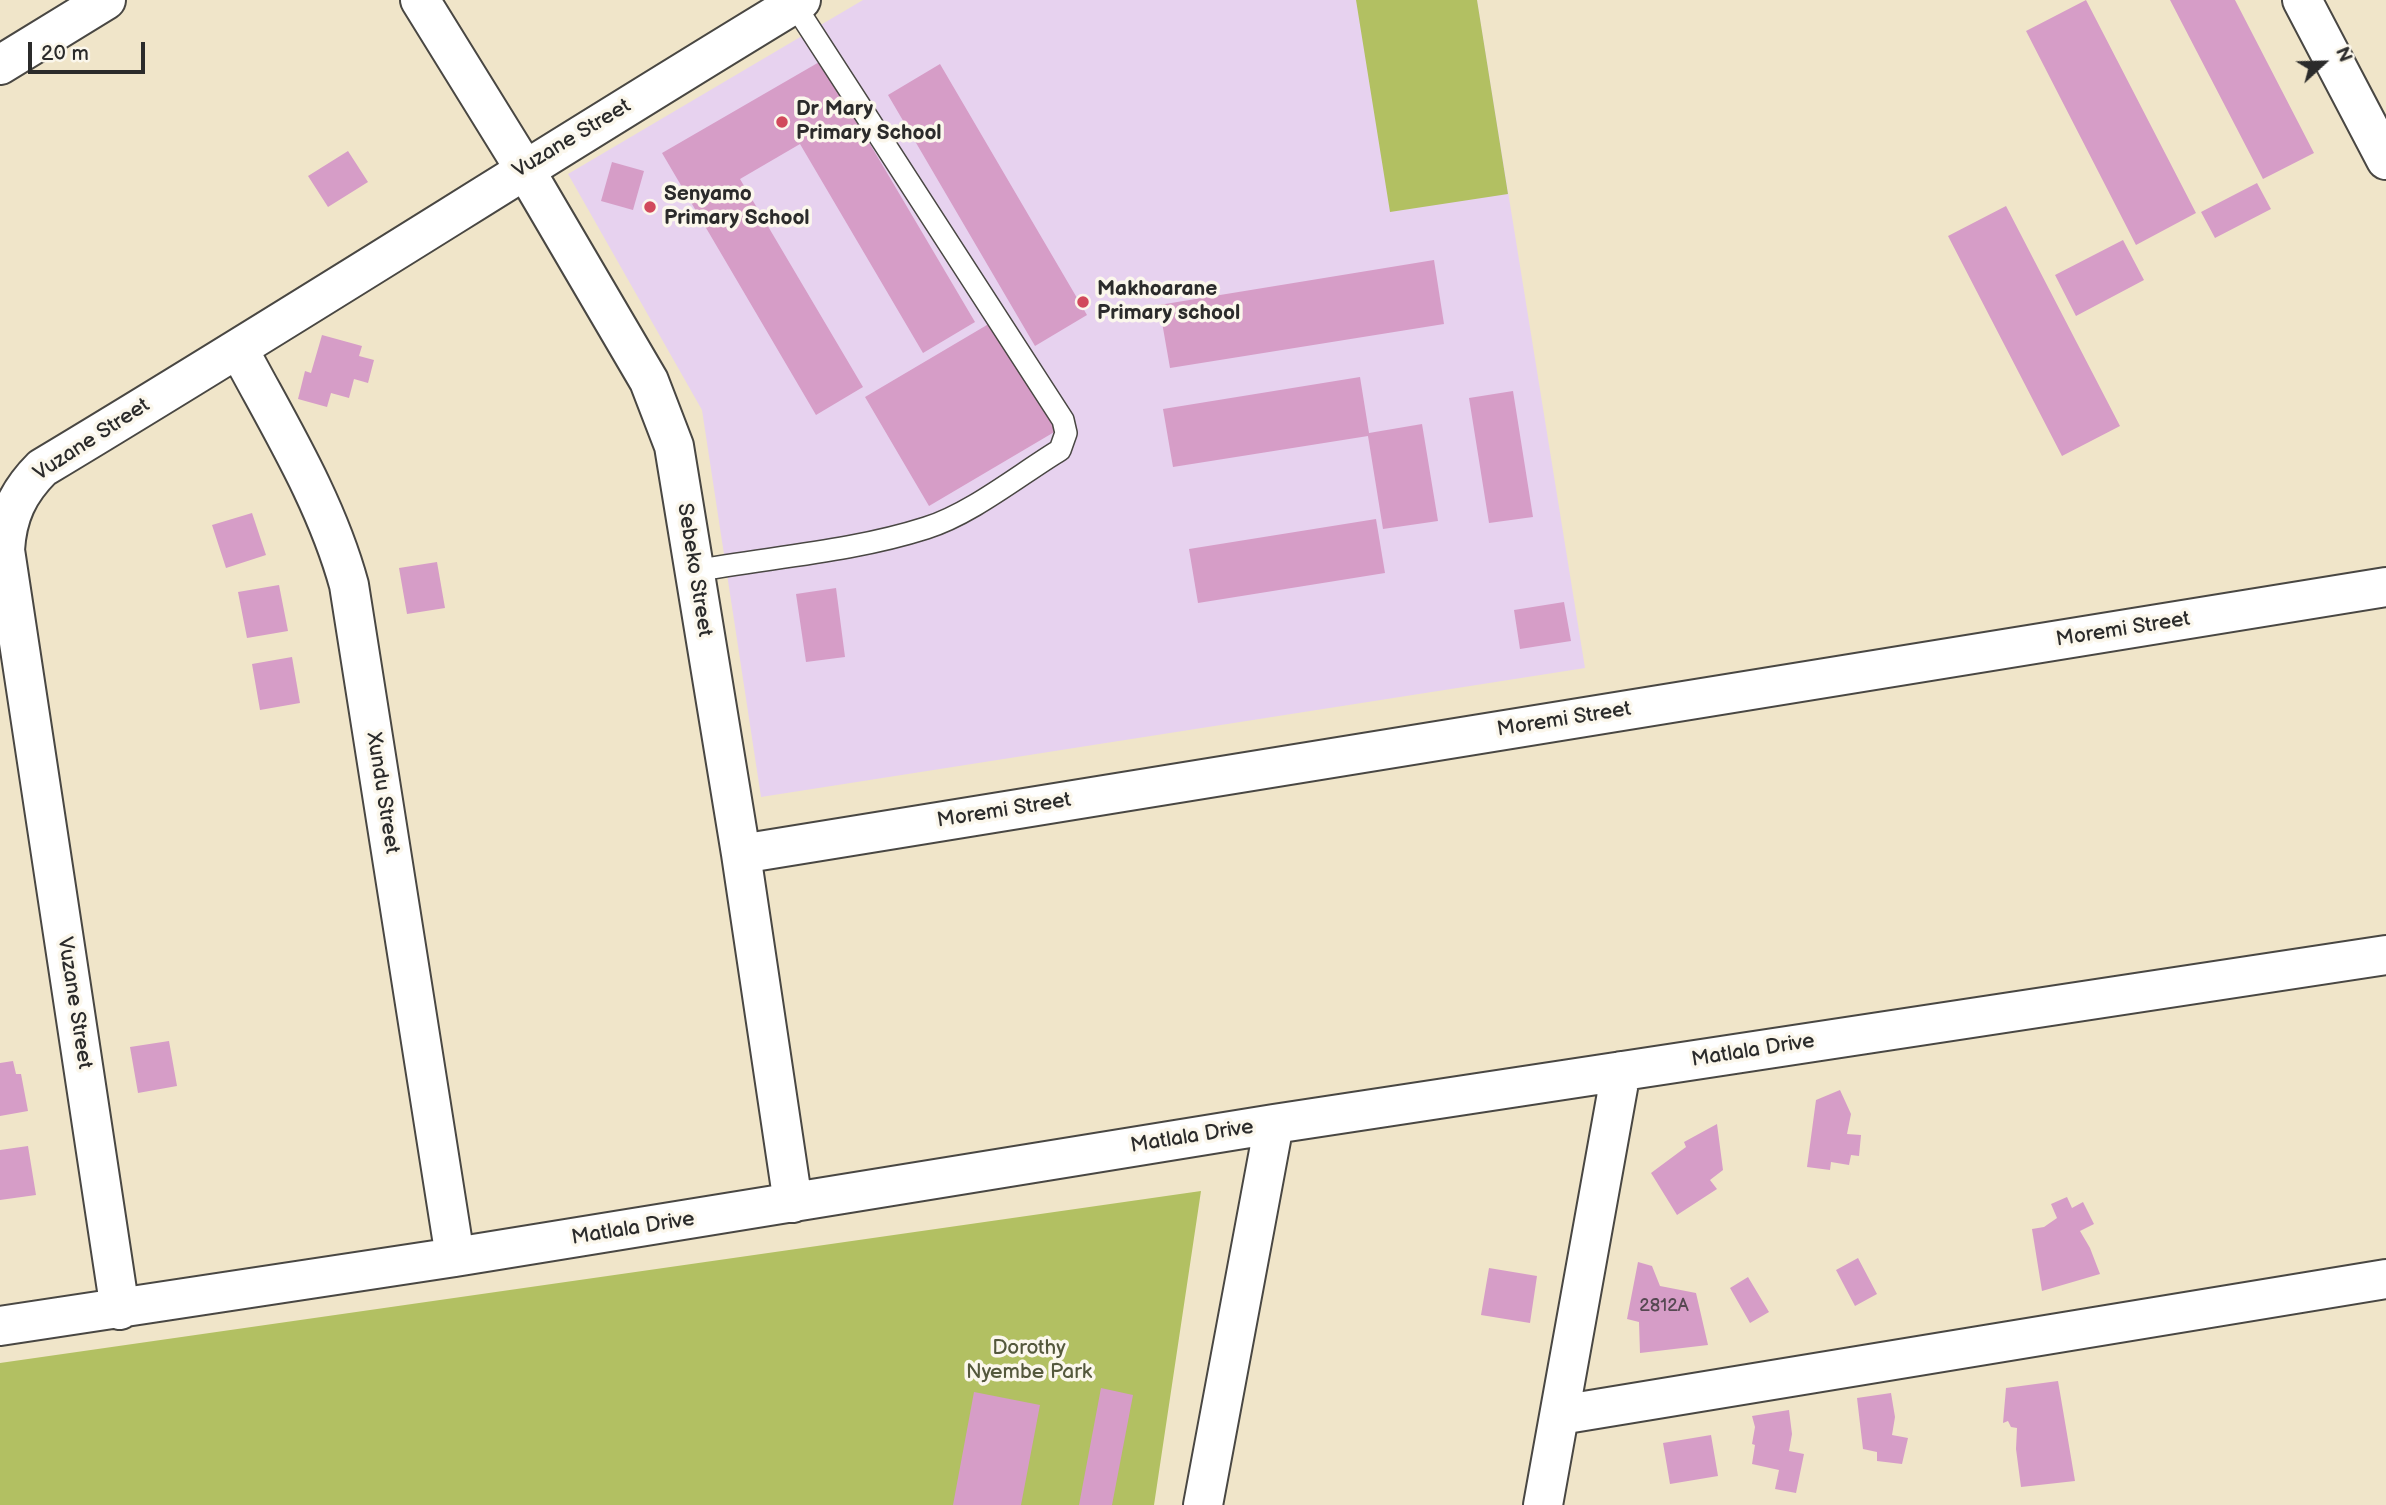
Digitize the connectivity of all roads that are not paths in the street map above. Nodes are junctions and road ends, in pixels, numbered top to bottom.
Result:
1 (106, 0) edge
2 (420, 0) edge
3 (2302, 0) edge
4 (798, 2) edge
5 (0, 65) edge
6 (2386, 160) edge
7 (524, 168) junction
8 (239, 350) junction
9 (694, 571) junction
10 (2386, 587) edge
11 (741, 854) junction
12 (2386, 955) edge
13 (1621, 1071) junction
14 (1274, 1124) junction
15 (793, 1203) junction
16 (455, 1257) junction
17 (2386, 1279) edge
18 (120, 1310) junction
19 (0, 1326) edge
20 (1560, 1415) junction
21 (1203, 1505) edge
22 (1543, 1505) edge

1 - 5 street
2 - 7 street, Sebeko Street
3 - 6 street
4 - 7 street, Vuzane Street
4 - 9 lane
7 - 8 street, Vuzane Street
7 - 9 street, Sebeko Street
8 - 16 street, Xundu Street
8 - 18 street, Vuzane Street
9 - 11 street, Sebeko Street
10 - 11 street, Moremi Street
11 - 15 street, Sebeko Street
12 - 13 street, Matlala Drive
13 - 14 street, Matlala Drive
13 - 20 street
14 - 15 street, Matlala Drive
14 - 21 street
15 - 16 street, Matlala Drive
16 - 18 street, Matlala Drive
17 - 20 street
18 - 19 street, Matlala Drive
20 - 22 street

